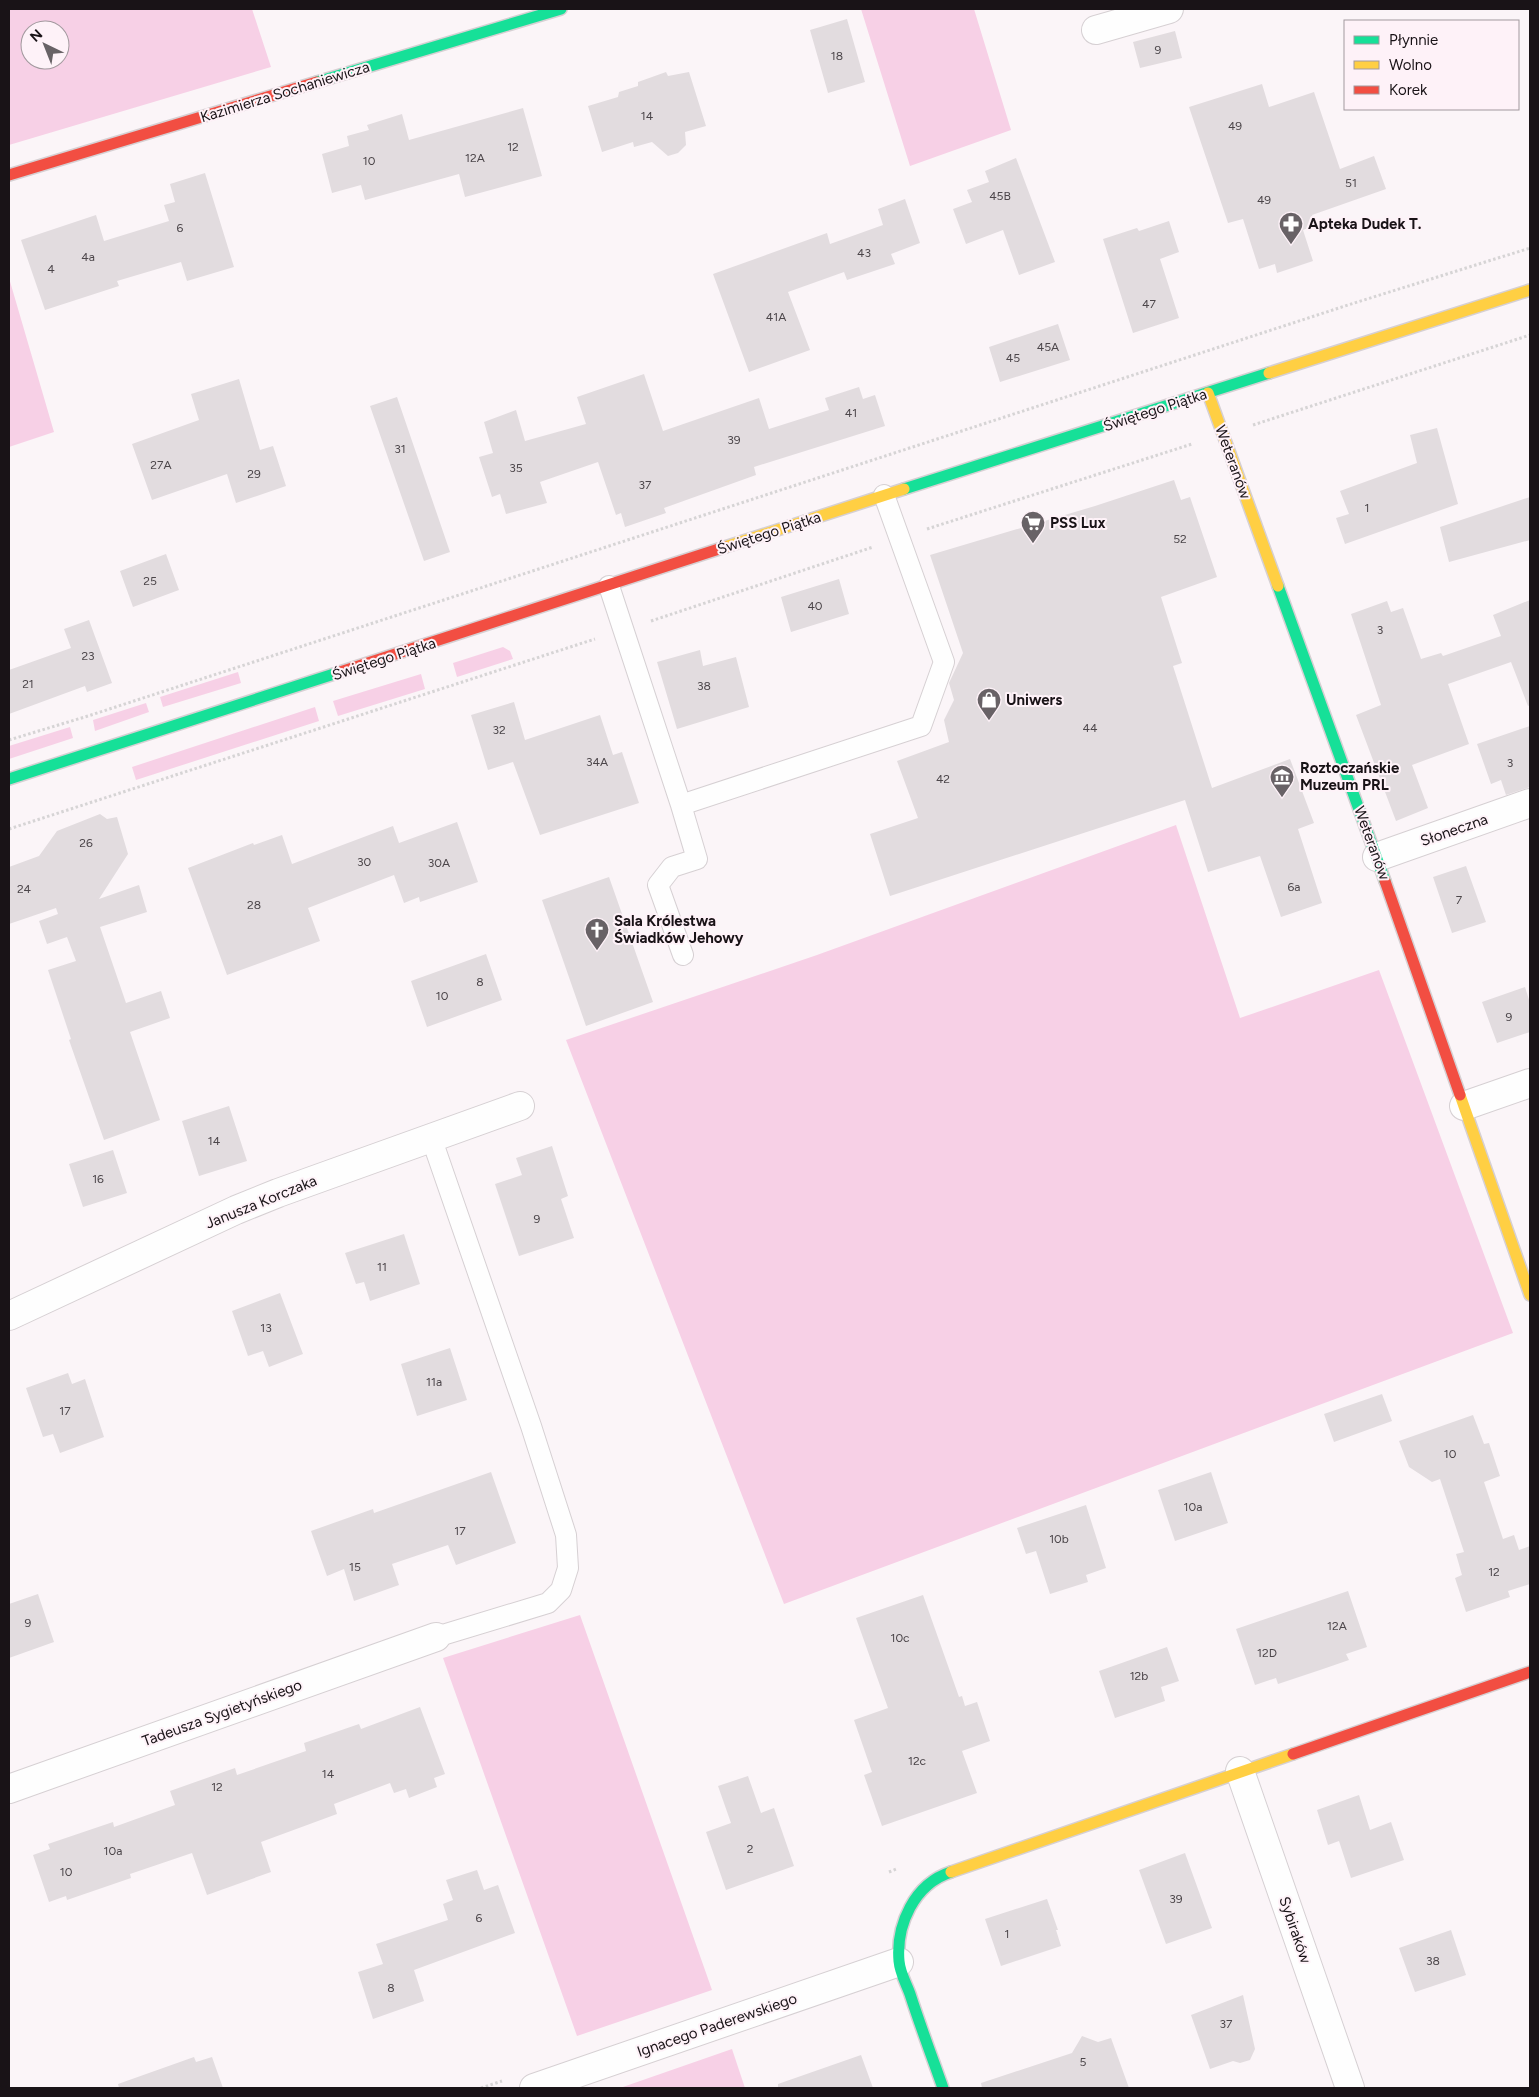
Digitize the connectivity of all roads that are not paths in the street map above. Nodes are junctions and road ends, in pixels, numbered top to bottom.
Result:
1 (561, 9) edge
2 (1169, 9) edge
3 (1096, 30) dead end
4 (9, 175) edge
5 (1530, 290) edge
6 (1208, 393) junction
7 (884, 495) junction
8 (609, 586) junction
9 (9, 779) edge
10 (1530, 803) edge
11 (681, 805) junction
12 (1377, 857) junction
13 (683, 955) dead end
14 (1530, 1083) edge
15 (520, 1106) dead end
16 (1464, 1106) junction
17 (431, 1137) junction
18 (1530, 1295) edge
19 (9, 1316) edge
20 (436, 1637) joint
21 (1530, 1672) edge
22 (1240, 1771) junction
23 (9, 1789) edge
24 (899, 1962) junction
25 (534, 2088) edge
26 (944, 2088) edge
27 (1350, 2088) edge

1 - 4 street, Kazimierza Sochaniewicza
2 - 3 street
5 - 6 street, Świętego Piątka
6 - 7 street, Świętego Piątka
6 - 12 street, Weteranów
7 - 8 street, Świętego Piątka
7 - 11 lane
8 - 9 street, Świętego Piątka
8 - 11 lane
10 - 12 street, Słoneczna
11 - 13 lane
12 - 16 street, Weteranów
14 - 16 street
15 - 17 street, Janusza Korczaka
16 - 18 street, Weteranów
17 - 19 street, Janusza Korczaka
17 - 20 lane
20 - 23 street, Tadeusza Sygietyńskiego
21 - 22 street
22 - 24 street
22 - 27 street, Sybiraków
24 - 25 street, Ignacego Paderewskiego
24 - 26 street

